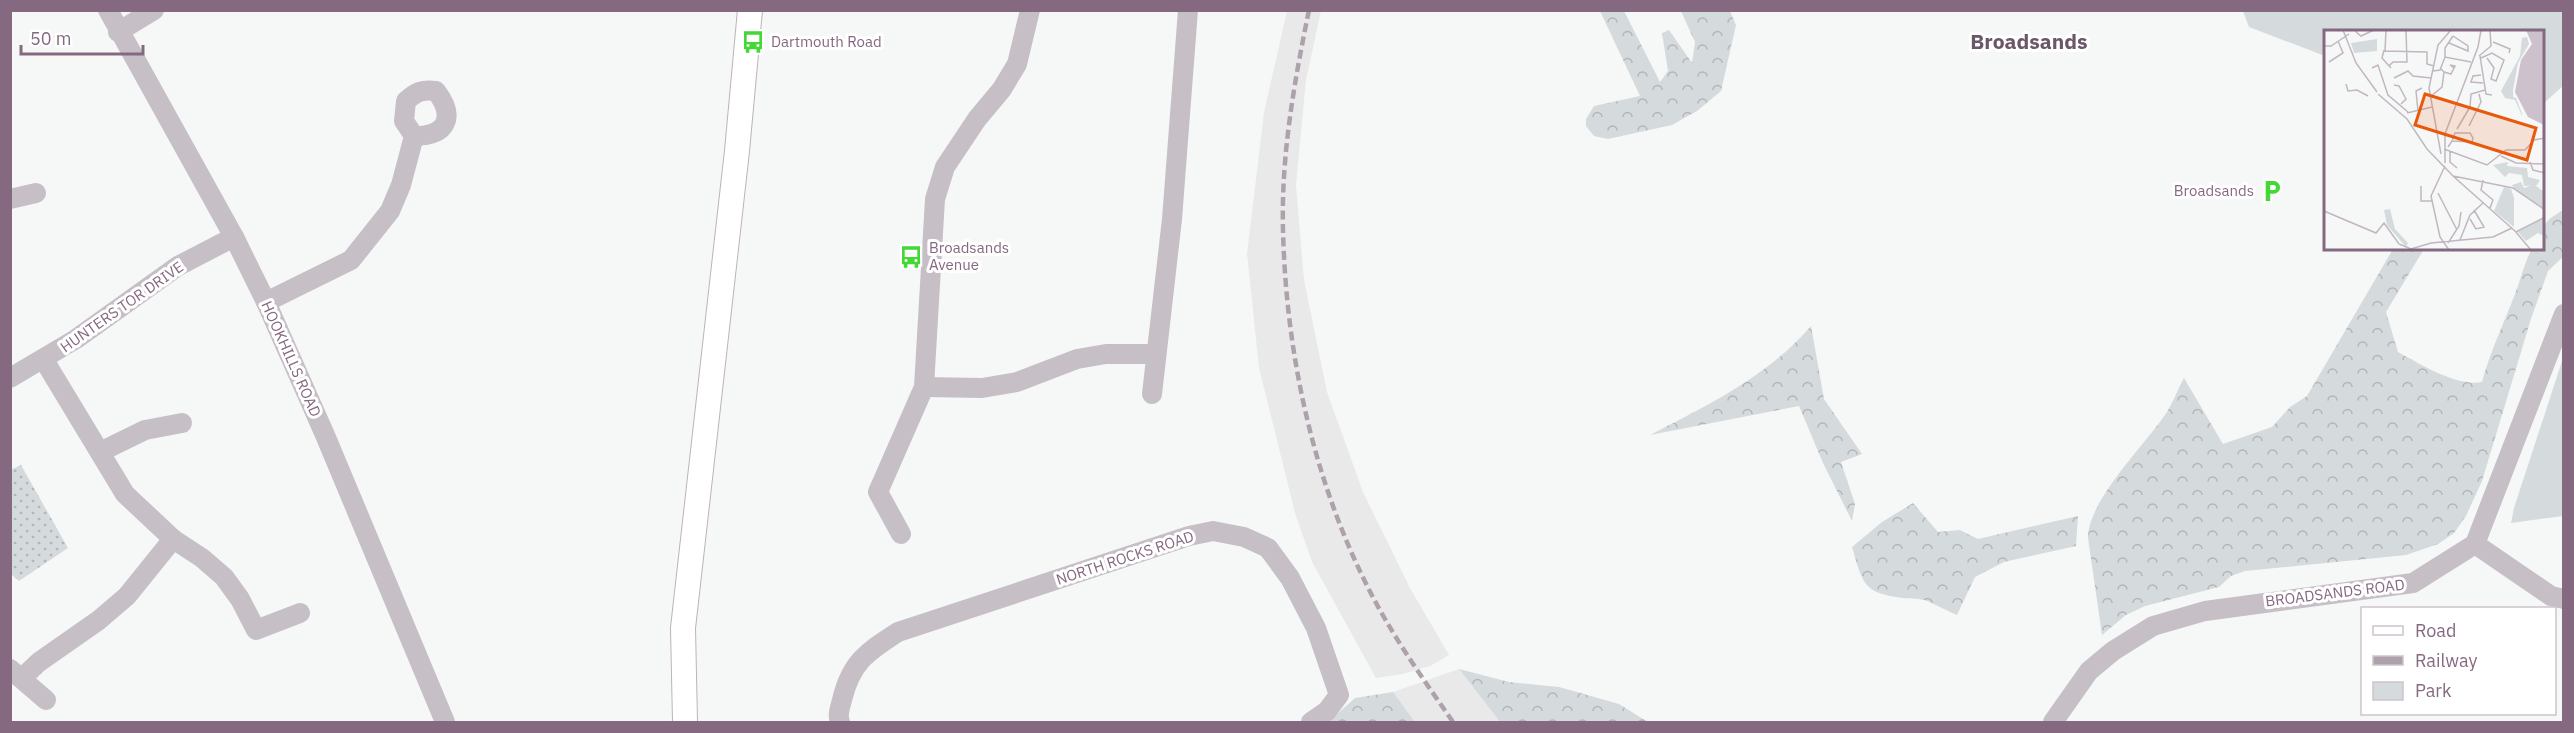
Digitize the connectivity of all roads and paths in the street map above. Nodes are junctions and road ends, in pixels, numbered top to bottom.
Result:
1 (108, 10) edge
2 (154, 10) edge
3 (750, 10) edge
4 (1030, 10) edge
5 (1188, 10) edge
6 (118, 32) junction
7 (414, 136) dead end
8 (36, 193) dead end
9 (10, 199) edge
10 (234, 237) junction
11 (266, 302) junction
12 (2564, 314) edge
13 (1156, 354) junction
14 (44, 360) junction
15 (10, 378) edge
16 (924, 387) junction
17 (1152, 394) dead end
18 (182, 423) dead end
19 (100, 452) junction
20 (901, 534) dead end
21 (173, 539) junction
22 (2475, 544) junction
23 (2564, 599) edge
24 (300, 613) dead end
25 (16, 674) edge
26 (45, 700) dead end
27 (445, 723) edge
28 (685, 723) edge
29 (840, 723) edge
30 (1311, 723) edge
31 (2053, 723) edge

1 - 6 street, HOOKHILLS ROAD
2 - 6 street
3 - 28 main road
4 - 16 street
5 - 13 street
6 - 10 street, HOOKHILLS ROAD
7 - 11 street
8 - 9 street
10 - 11 street, HOOKHILLS ROAD
10 - 14 street, HUNTERS TOR DRIVE
11 - 27 street, HOOKHILLS ROAD
12 - 22 street
13 - 16 street
13 - 17 street
14 - 15 street, HUNTERS TOR DRIVE
14 - 19 street
16 - 20 street
18 - 19 street
19 - 21 street
21 - 24 street
21 - 25 street
22 - 23 street
22 - 31 street, BROADSANDS ROAD
25 - 26 street
29 - 30 street, NORTH ROCKS ROAD

